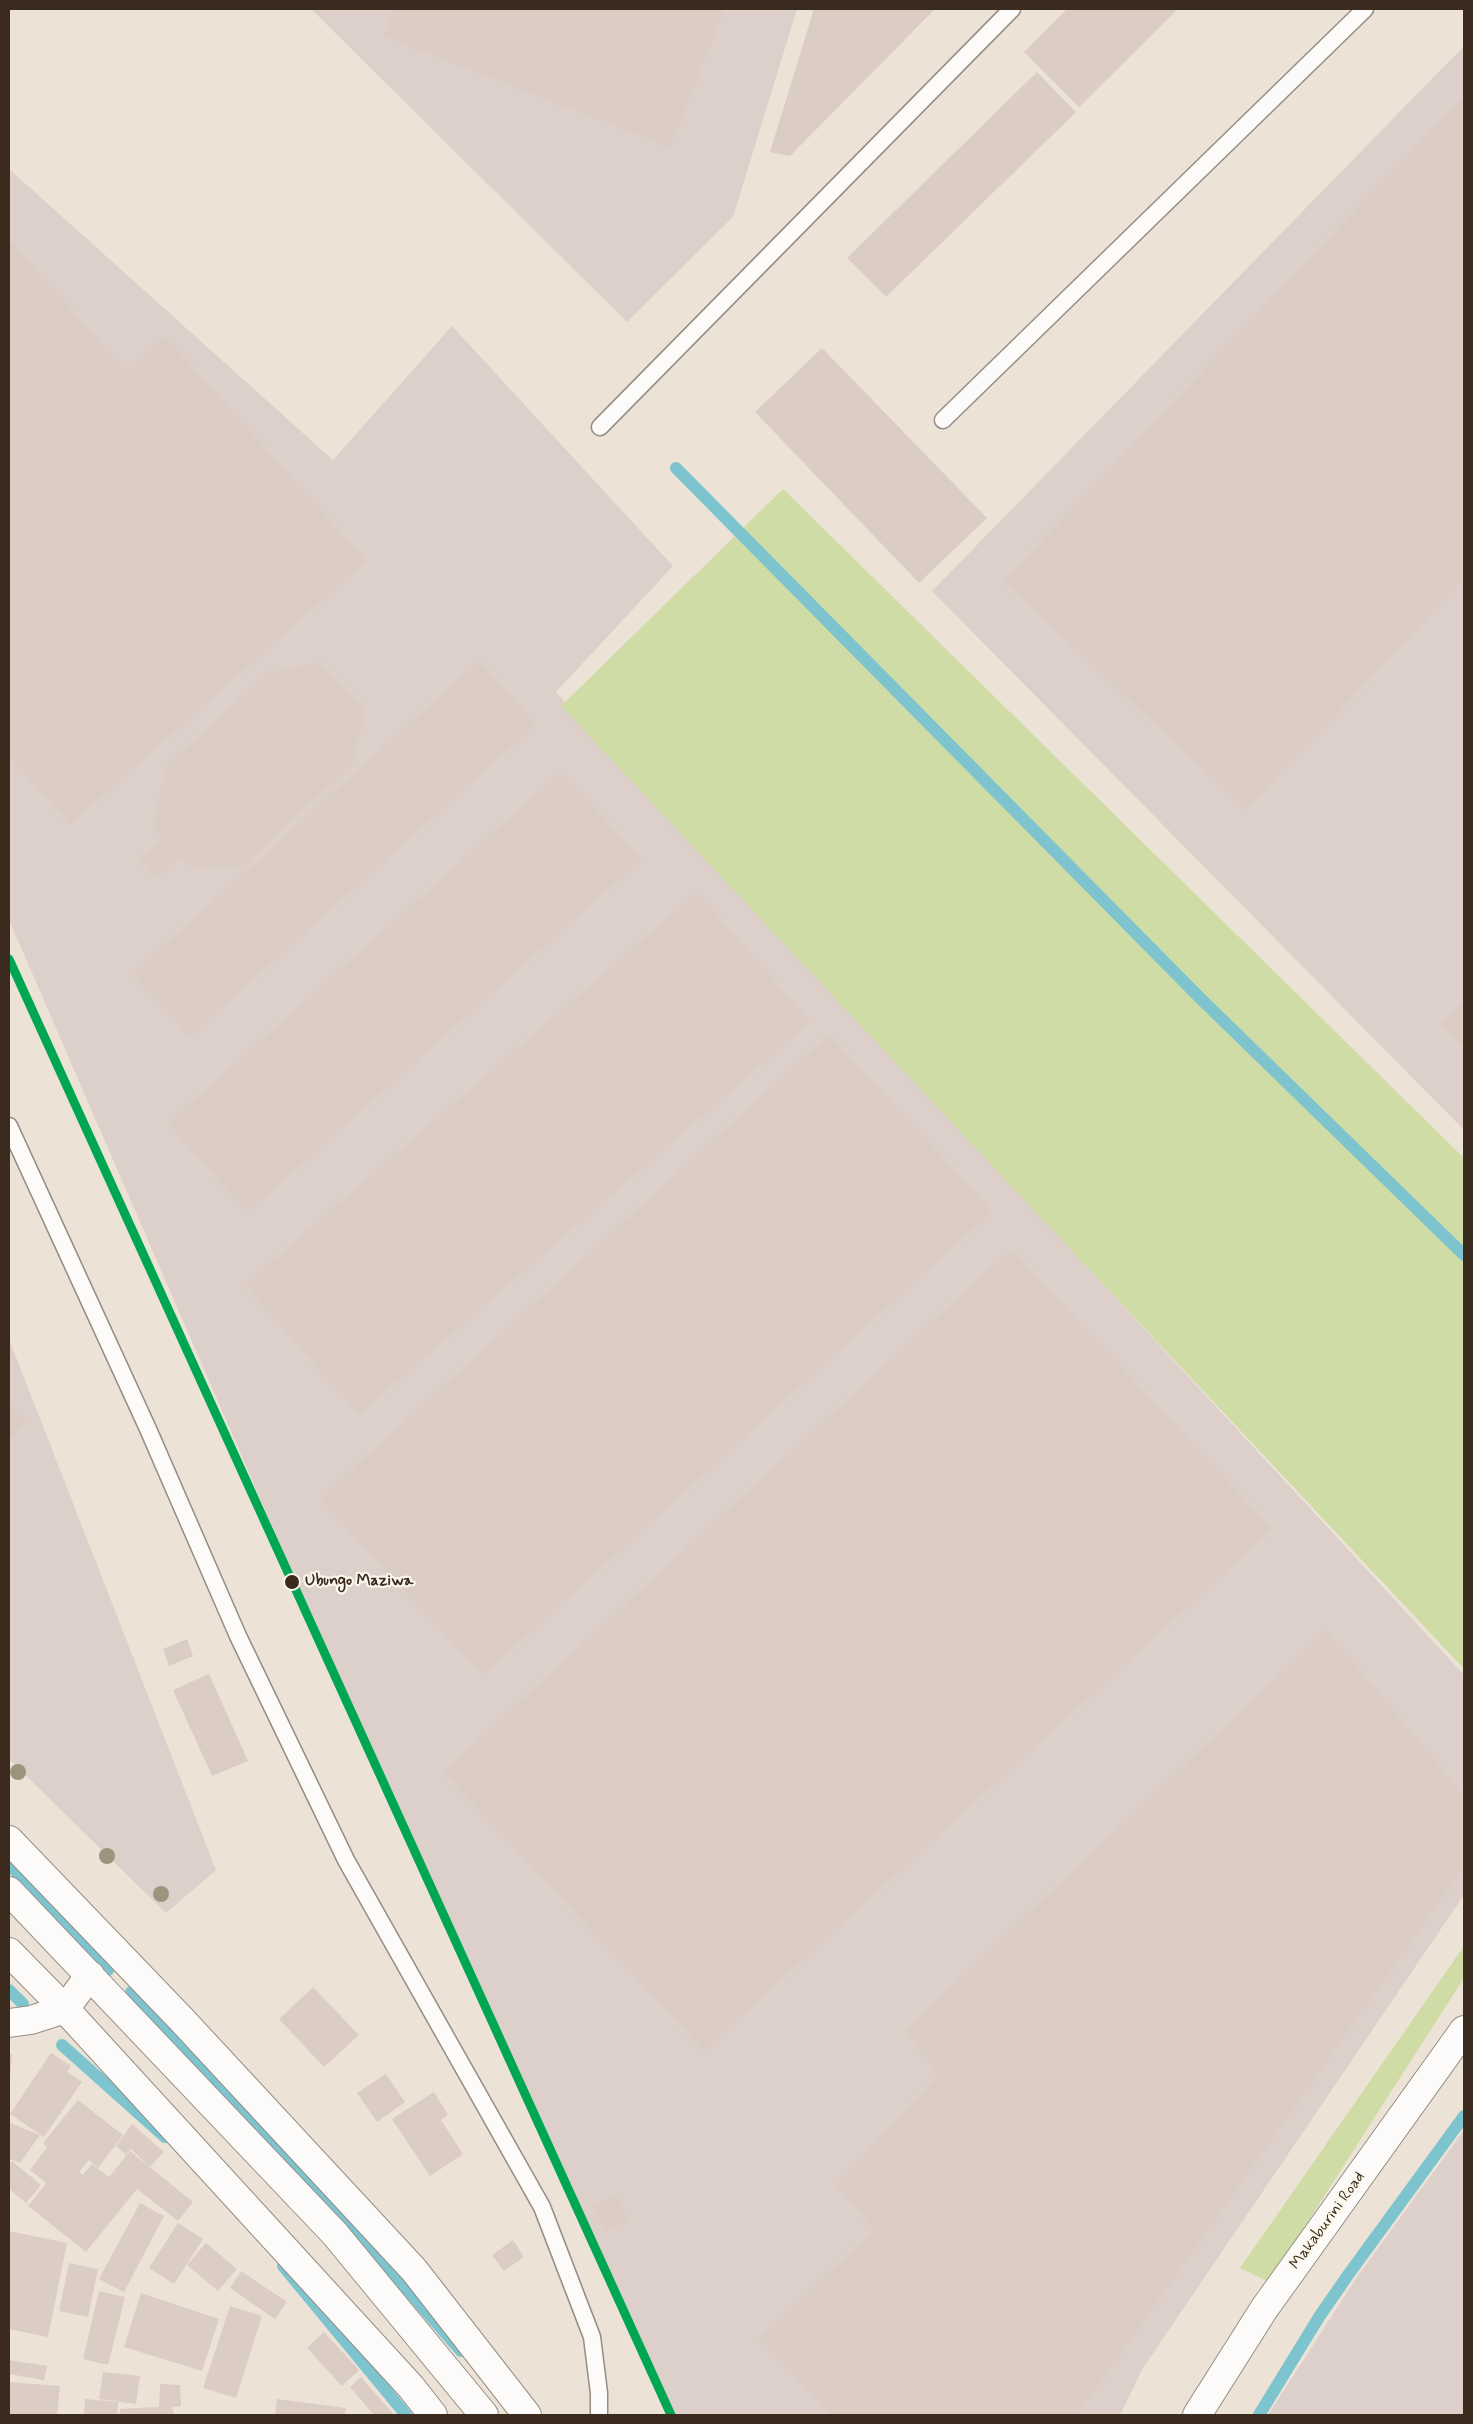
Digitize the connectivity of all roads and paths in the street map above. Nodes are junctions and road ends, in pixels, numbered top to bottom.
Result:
1 (1012, 9) edge
2 (1364, 9) edge
3 (943, 420) dead end
4 (600, 427) dead end
5 (9, 1126) edge
6 (9, 1840) edge
7 (9, 1891) edge
8 (9, 1952) edge
9 (90, 1975) junction
10 (65, 2009) junction
11 (9, 2023) edge
12 (1464, 2030) edge
13 (433, 2415) edge
14 (484, 2415) edge
15 (527, 2415) edge
16 (599, 2415) edge
17 (1197, 2415) edge

1 - 4 lane
2 - 3 lane
5 - 16 lane
6 - 15 street
7 - 9 street
8 - 10 street
9 - 10 street
9 - 14 street
10 - 11 street
10 - 13 street
12 - 17 street, Makaburini Road

